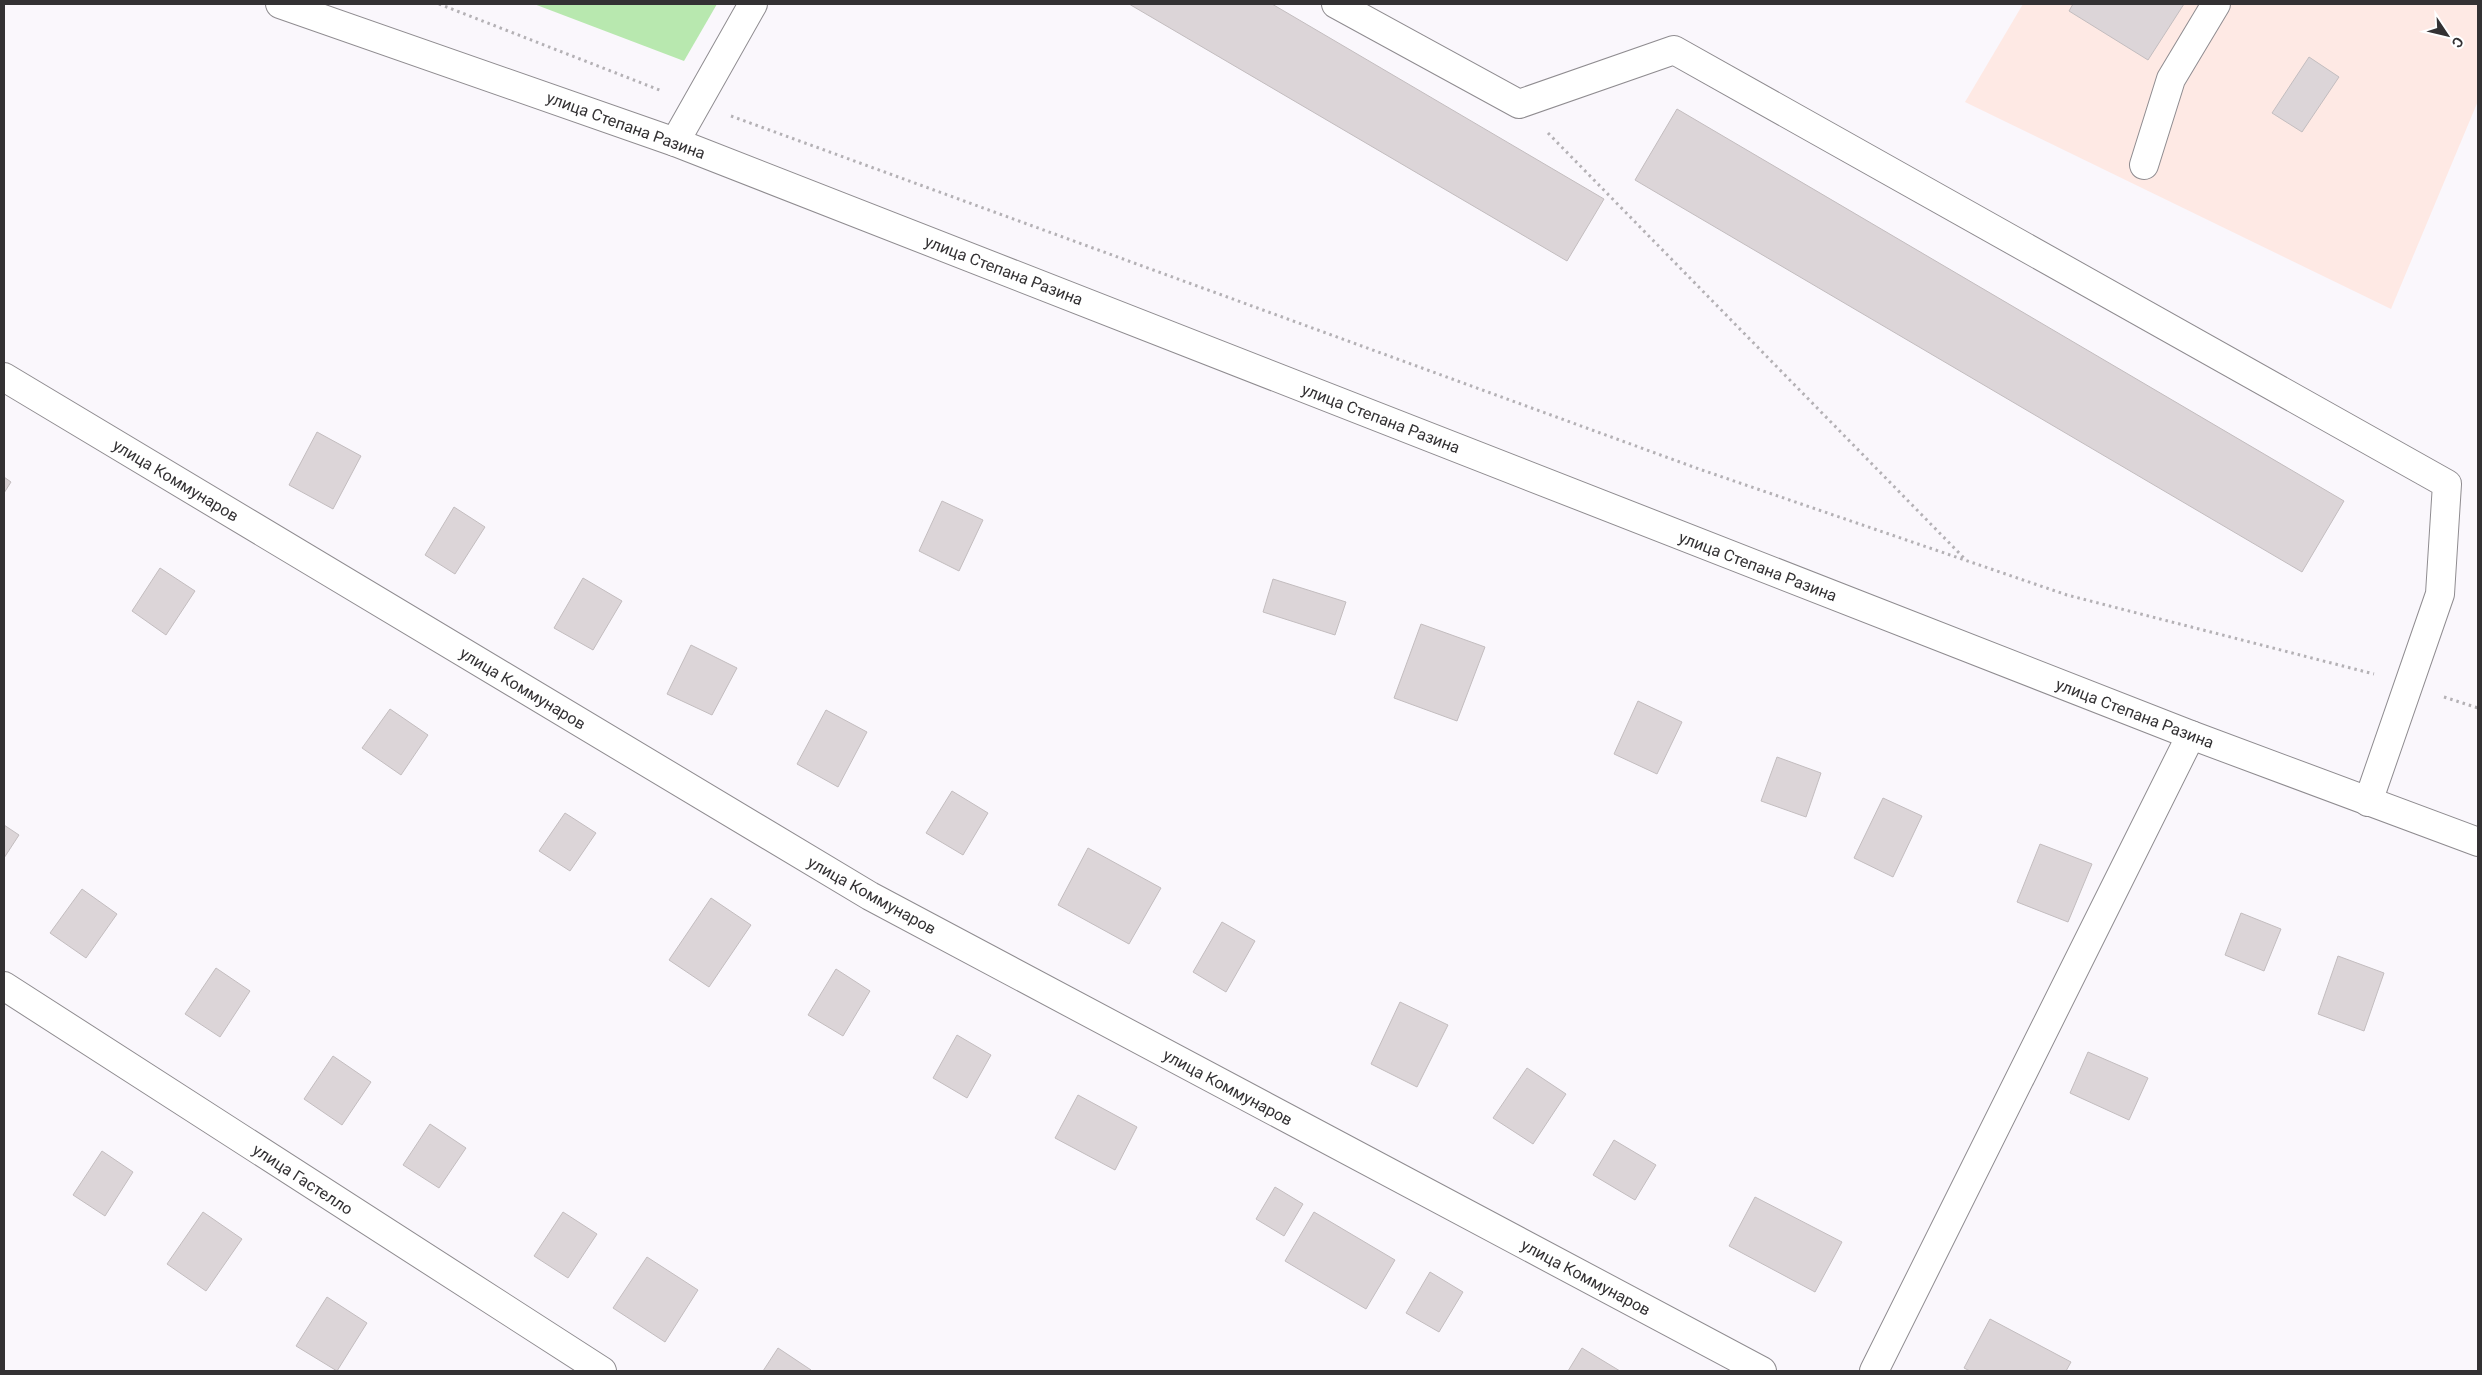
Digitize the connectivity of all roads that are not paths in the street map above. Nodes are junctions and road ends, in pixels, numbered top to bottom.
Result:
1 (280, 4) edge
2 (753, 4) edge
3 (1336, 4) edge
4 (2216, 4) edge
5 (675, 142) junction
6 (2144, 165) dead end
7 (4, 377) edge
8 (2191, 735) junction
9 (2368, 802) junction
10 (2478, 842) edge
11 (4, 986) edge
12 (602, 1371) edge
13 (1762, 1371) edge
14 (1874, 1371) edge

1 - 5 street, улица Степана Разина
2 - 5 street
3 - 9 street
4 - 6 street
5 - 8 street, улица Степана Разина
7 - 13 street, улица Коммунаров
8 - 9 street, улица Степана Разина
8 - 14 street
9 - 10 street, улица Степана Разина
11 - 12 street, улица Гастелло

